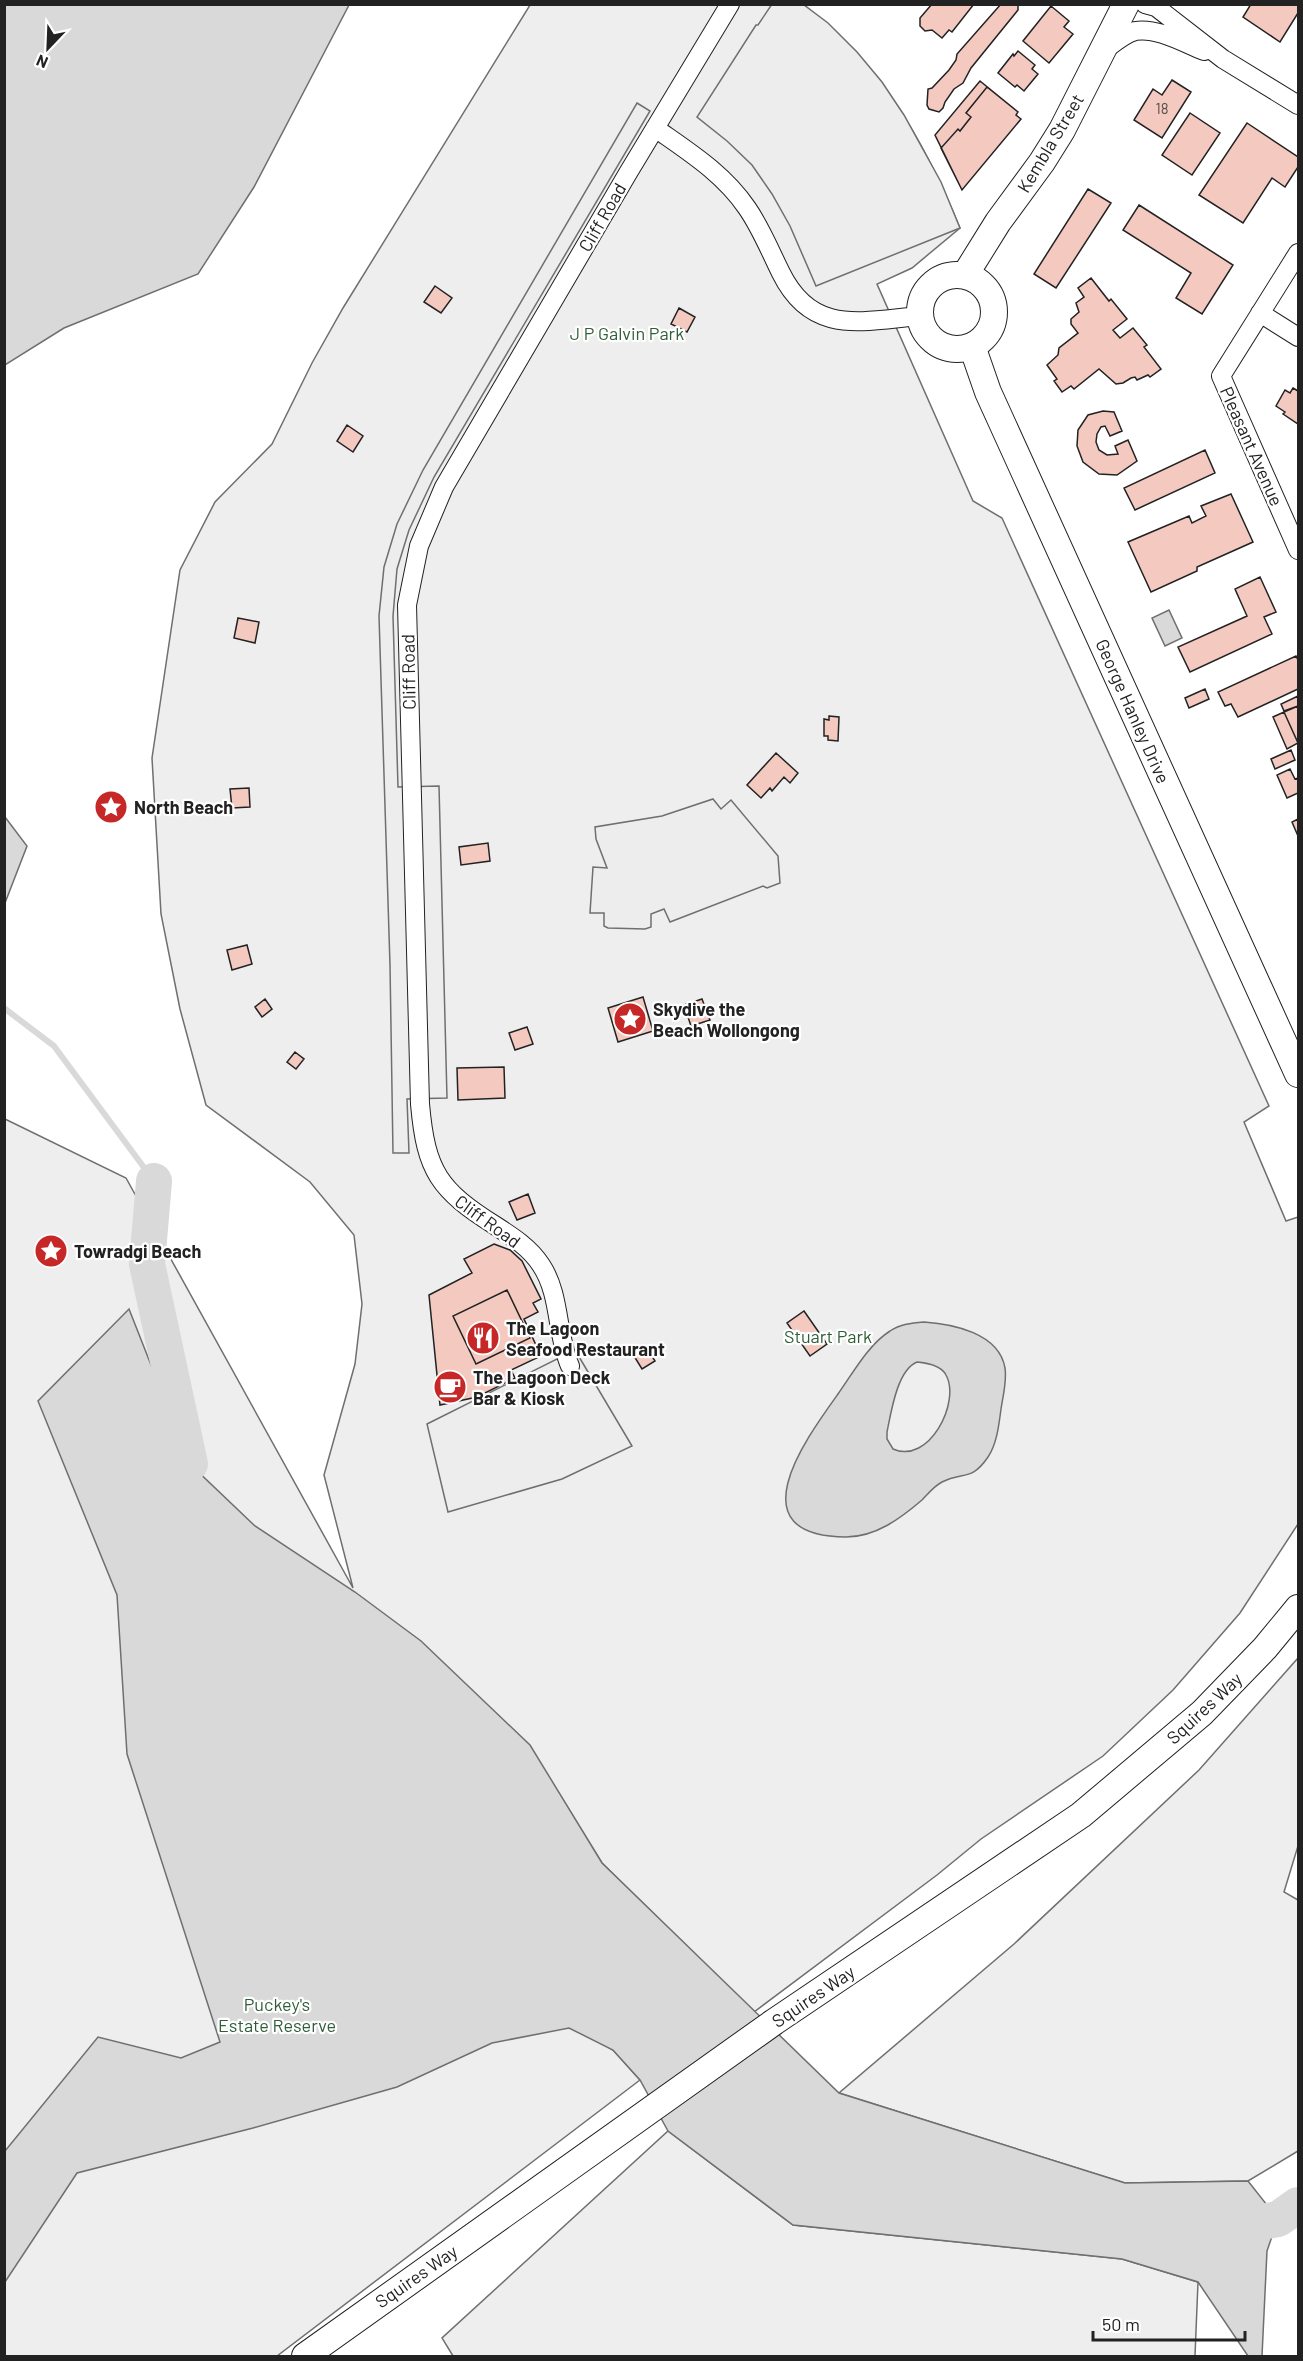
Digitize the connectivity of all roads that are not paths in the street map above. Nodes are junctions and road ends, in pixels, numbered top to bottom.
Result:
1 (730, 4) edge
2 (1126, 4) edge
3 (1145, 4) edge
4 (1101, 52) junction
5 (1223, 59) junction
6 (1299, 105) edge
7 (655, 128) junction
8 (1299, 253) edge
9 (965, 275) junction
10 (1260, 313) junction
11 (920, 316) junction
12 (1299, 337) edge
13 (972, 346) junction
14 (1299, 550) edge
15 (1299, 1074) edge
16 (570, 1366) dead end
17 (1299, 1608) edge
18 (305, 2356) edge

1 - 7 street, Cliff Road
2 - 4 main road, Kembla Street
3 - 5 street
4 - 5 street
4 - 9 main road, Kembla Street
5 - 6 street
7 - 11 street
7 - 16 street, Cliff Road
8 - 10 street, Pleasant Avenue
9 - 11 main road
9 - 13 main road
10 - 12 street
10 - 14 street, Pleasant Avenue
11 - 13 main road
13 - 15 main road, George Hanley Drive
17 - 18 main road, Squires Way

